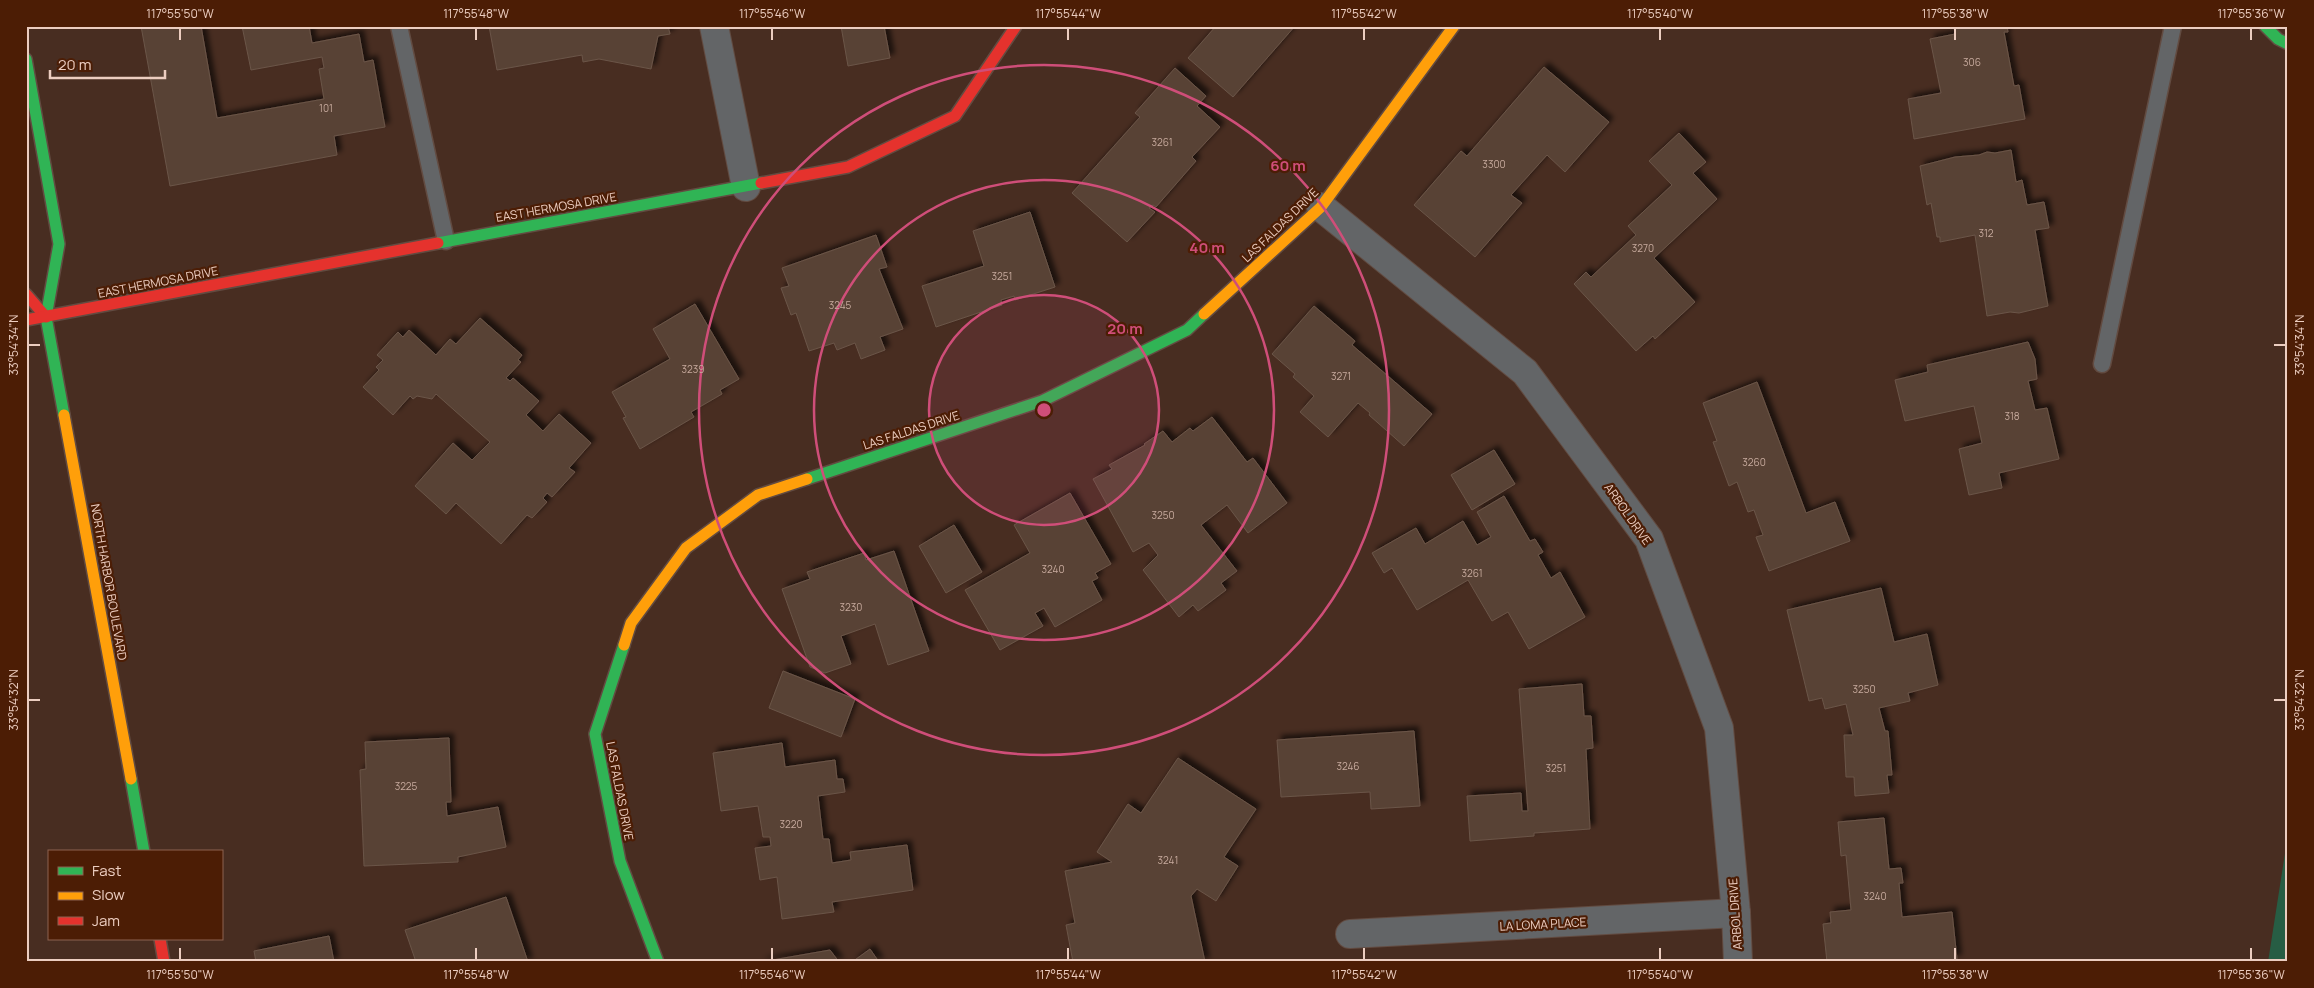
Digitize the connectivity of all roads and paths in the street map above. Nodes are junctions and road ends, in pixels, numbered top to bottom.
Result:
1 (399, 26) edge
2 (714, 26) edge
3 (1016, 26) edge
4 (1454, 26) edge
5 (2173, 26) edge
6 (2265, 26) edge
7 (2288, 44) edge
8 (26, 59) edge
9 (746, 187) junction
10 (1321, 207) junction
11 (446, 241) junction
12 (26, 294) edge
13 (46, 317) junction
14 (26, 320) edge
15 (2102, 364) dead end
16 (144, 850) edge
17 (1736, 914) junction
18 (1350, 934) dead end
19 (160, 940) edge
20 (164, 962) edge
21 (658, 962) edge
22 (1738, 962) edge

1 - 11 lane
2 - 9 street
3 - 9 street, EAST HERMOSA DRIVE
4 - 10 street, LAS FALDAS DRIVE
5 - 15 lane
6 - 7 street
8 - 13 street, NORTH HARBOR BOULEVARD
9 - 11 street, EAST HERMOSA DRIVE
10 - 17 street, ARBOL DRIVE
10 - 21 street, LAS FALDAS DRIVE
11 - 13 street, EAST HERMOSA DRIVE
12 - 13 street
13 - 14 street, EAST HERMOSA DRIVE
13 - 16 street, NORTH HARBOR BOULEVARD
17 - 18 street, LA LOMA PLACE
17 - 22 street, ARBOL DRIVE
19 - 20 street

